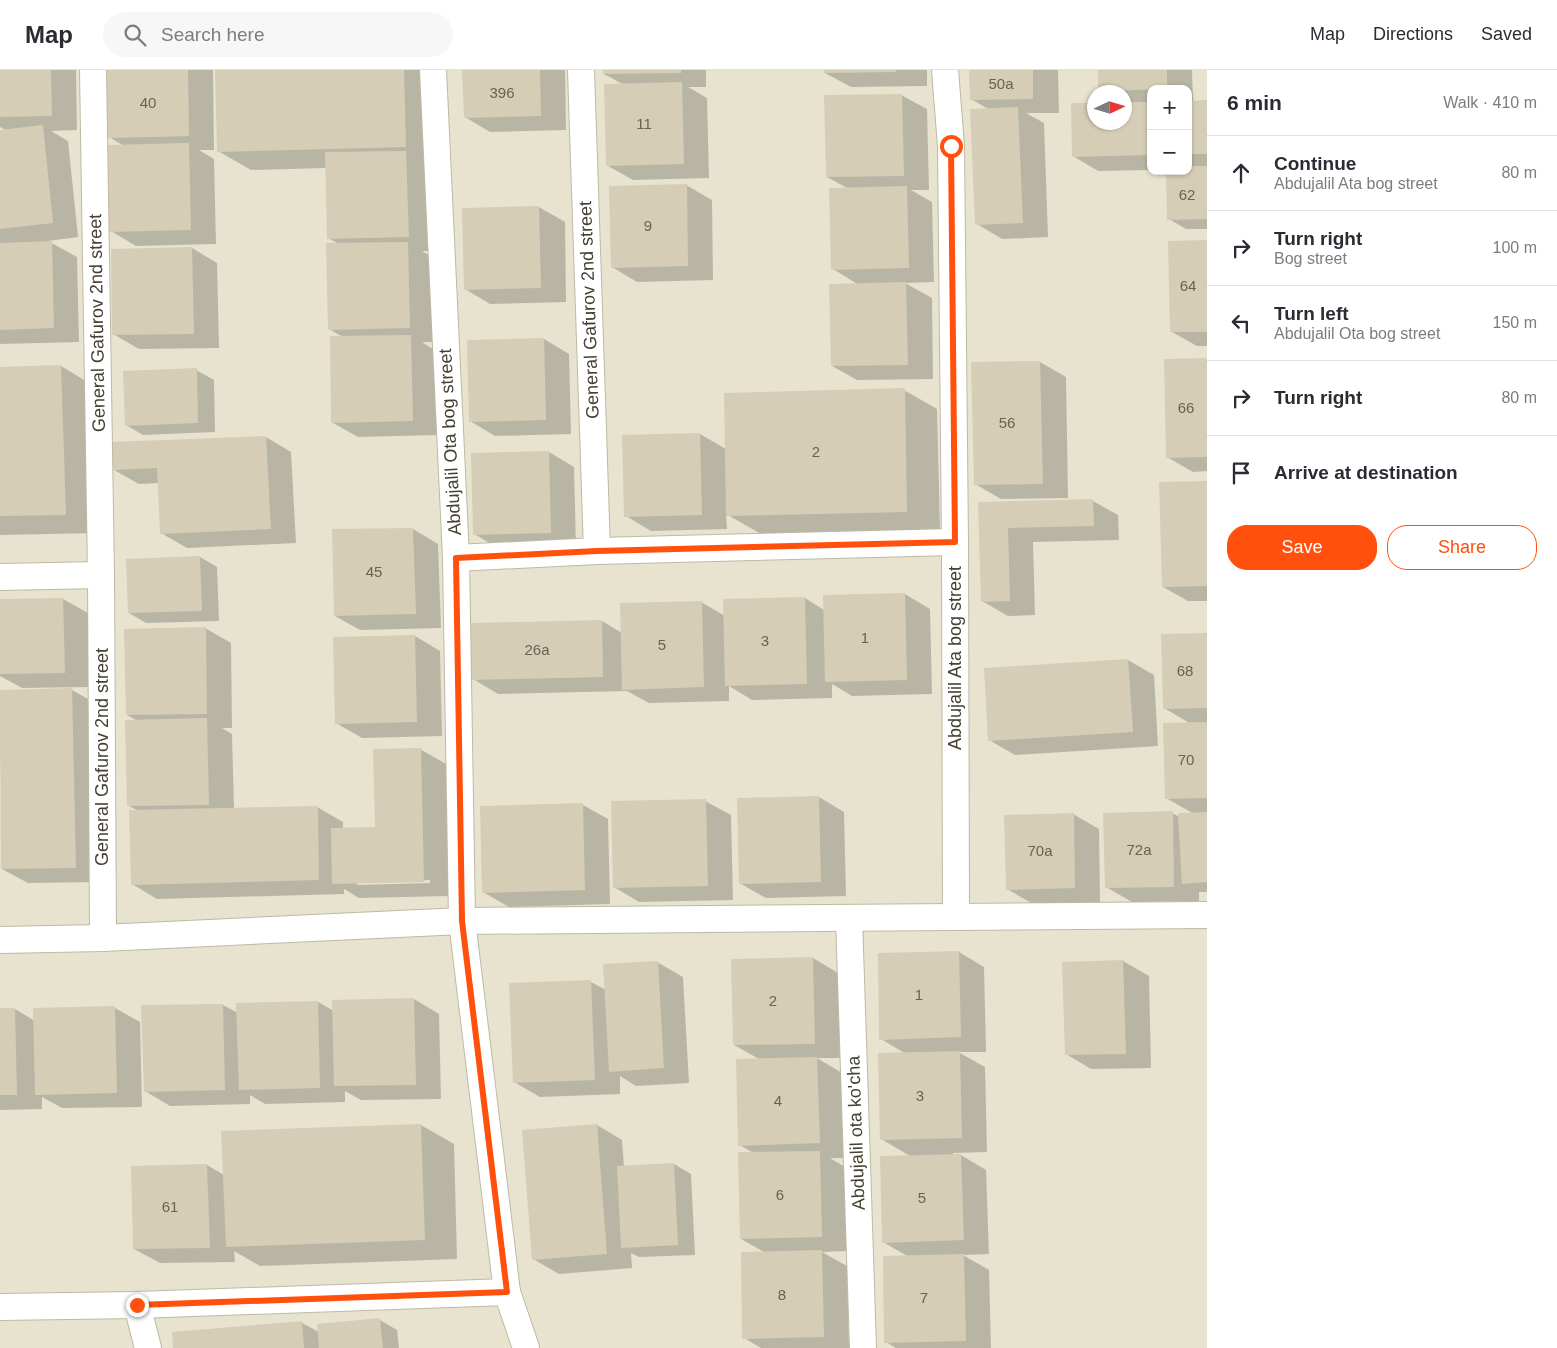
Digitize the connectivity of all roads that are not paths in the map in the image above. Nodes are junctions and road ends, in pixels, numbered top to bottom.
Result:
1 (93, 70) edge
2 (433, 70) edge
3 (581, 70) edge
4 (945, 70) edge
5 (955, 542) junction
6 (597, 551) junction
7 (456, 558) junction
8 (102, 575) junction
9 (0, 577) edge
10 (1207, 915) edge
11 (956, 916) junction
12 (849, 918) junction
13 (462, 921) junction
14 (103, 938) junction
15 (0, 940) edge
16 (507, 1292) junction
17 (137, 1305) junction
18 (0, 1307) edge
19 (148, 1348) edge
20 (526, 1348) edge
21 (863, 1348) edge

1 - 8 street, General Gafurov 2nd street
2 - 7 street, Abdujalil Ota bog street
3 - 6 street, General Gafurov 2nd street
4 - 5 street, Abdujalil Ata bog street
5 - 6 street
5 - 11 street, Abdujalil Ata bog street
6 - 7 street
7 - 13 street, Abdujalil Ota bog street
8 - 9 street
8 - 14 street, General Gafurov 2nd street
10 - 11 street
11 - 12 street
12 - 13 street
12 - 21 street, Abdujalil ota ko'cha
13 - 14 street
13 - 16 street, Abdujalil Ota bog street
14 - 15 street
16 - 17 street
16 - 20 street, Abdujalil Ota bog street
17 - 18 street
17 - 19 street

